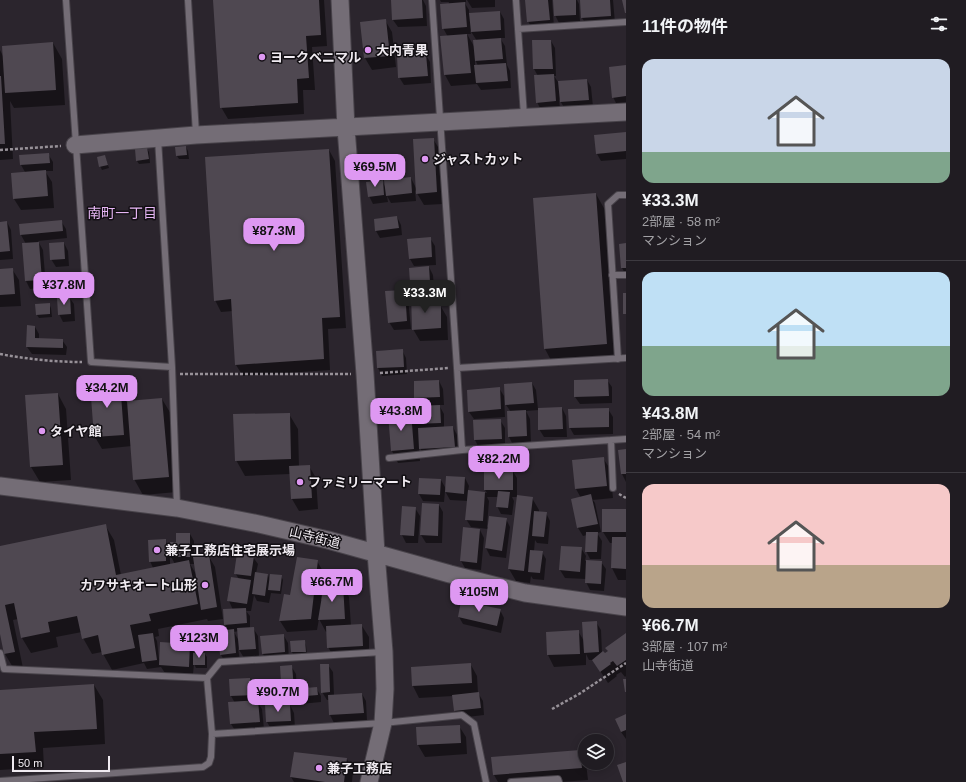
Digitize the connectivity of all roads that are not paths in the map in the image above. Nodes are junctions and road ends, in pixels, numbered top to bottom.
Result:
1 (66, 0) edge
2 (188, 0) edge
3 (340, 0) edge
4 (432, 0) edge
5 (516, 0) edge
6 (626, 22) edge
7 (518, 29) junction
8 (626, 112) edge
9 (524, 117) junction
10 (440, 123) junction
11 (346, 128) junction
12 (196, 135) junction
13 (158, 138) junction
14 (75, 145) junction
15 (626, 195) edge
16 (626, 275) edge
17 (612, 276) junction
18 (626, 358) edge
19 (618, 359) junction
20 (457, 368) junction
21 (172, 371) junction
22 (626, 439) edge
23 (611, 440) junction
24 (462, 450) junction
25 (389, 458) dead end
26 (0, 486) edge
27 (613, 488) dead end
28 (178, 508) junction
29 (376, 553) junction
30 (626, 607) edge
31 (384, 652) junction
32 (0, 653) edge
33 (207, 678) junction
34 (384, 723) junction
35 (212, 734) junction
36 (0, 781) edge
37 (370, 782) edge
38 (486, 782) edge
39 (511, 782) edge
40 (559, 782) edge

1 - 14 lane
2 - 12 lane
3 - 11 street
4 - 10 lane
5 - 7 lane
6 - 7 lane
7 - 9 lane
8 - 9 street
9 - 10 street
10 - 11 street
10 - 20 lane
11 - 12 street
11 - 29 street
12 - 13 street
13 - 14 street
13 - 21 lane
14 - 21 lane
15 - 17 lane
16 - 17 lane
17 - 19 lane
18 - 19 lane
19 - 20 lane
20 - 24 lane
21 - 28 lane
22 - 23 lane
23 - 24 lane
23 - 27 lane
24 - 25 lane
26 - 28 street, 山寺街道
28 - 29 street, 山寺街道
29 - 30 street, 山寺街道
29 - 31 street
31 - 33 lane
31 - 34 street
32 - 33 lane
33 - 35 lane
34 - 35 lane
34 - 37 street
34 - 38 lane
35 - 36 lane
39 - 40 lane

